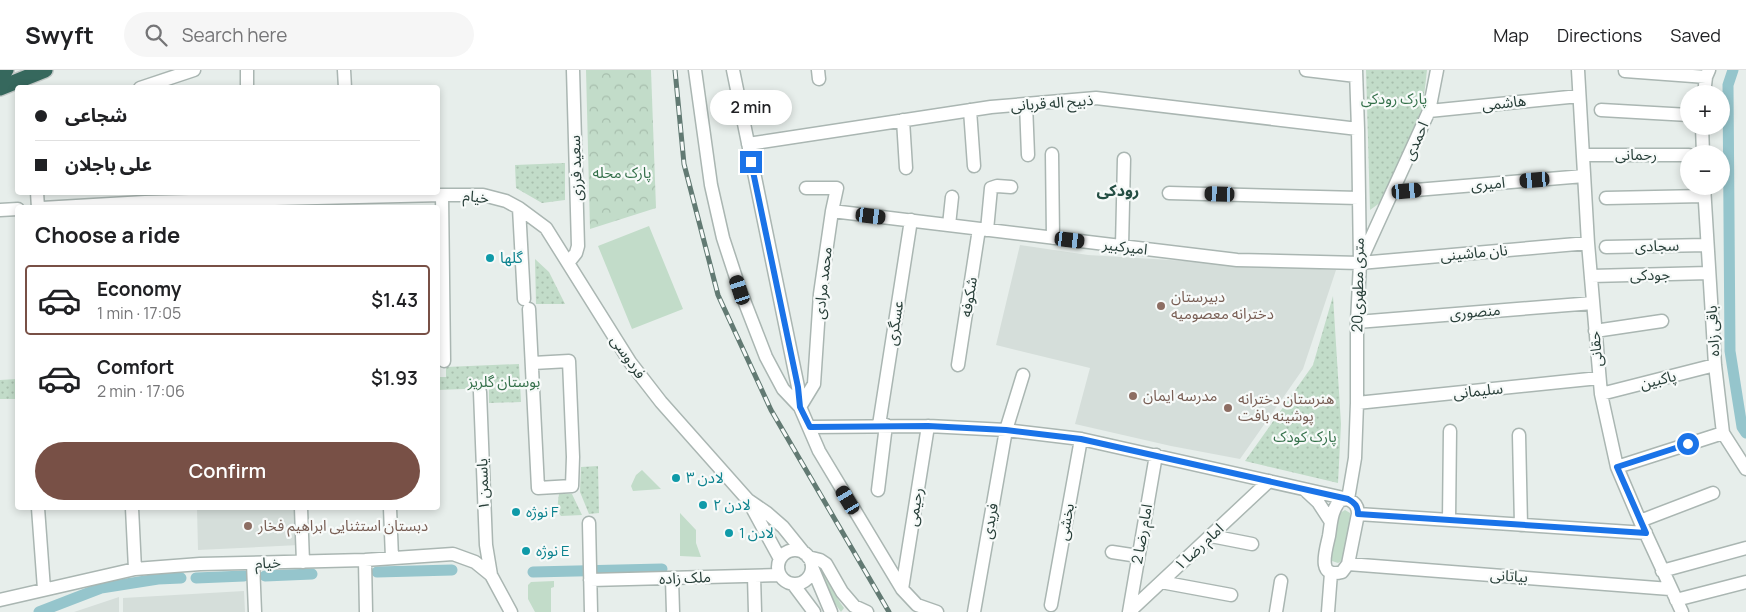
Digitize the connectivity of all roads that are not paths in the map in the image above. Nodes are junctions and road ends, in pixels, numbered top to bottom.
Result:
1 (6, 70) edge
2 (45, 70) edge
3 (194, 70) edge
4 (246, 70) edge
5 (344, 70) edge
6 (573, 70) edge
7 (695, 70) edge
8 (733, 70) edge
9 (1306, 70) edge
10 (1437, 70) edge
11 (1578, 70) edge
12 (1626, 71) edge
13 (0, 73) edge
14 (1356, 73) edge
15 (1708, 74) edge
16 (146, 85) edge
17 (247, 85) edge
18 (345, 85) edge
19 (0, 88) edge
20 (1580, 96) junction
21 (1026, 104) junction
22 (970, 110) junction
23 (1601, 110) dead end
24 (1429, 111) junction
25 (1680, 114) edge
26 (903, 120) junction
27 (1358, 129) junction
28 (748, 144) junction
29 (1052, 154) dead end
30 (1028, 155) dead end
31 (1583, 155) junction
32 (1680, 155) edge
33 (1124, 159) dead end
34 (974, 166) dead end
35 (906, 168) dead end
36 (1584, 176) junction
37 (1011, 186) dead end
38 (806, 188) dead end
39 (1392, 192) junction
40 (1169, 193) dead end
41 (1680, 193) edge
42 (442, 195) junction
43 (1704, 195) edge
44 (952, 197) dead end
45 (1359, 198) junction
46 (1606, 198) dead end
47 (350, 199) edge
48 (251, 200) edge
49 (145, 201) edge
50 (86, 205) edge
51 (519, 208) junction
52 (15, 209) edge
53 (0, 210) edge
54 (832, 211) junction
55 (911, 220) junction
56 (949, 225) junction
57 (983, 230) junction
58 (1052, 238) junction
59 (1588, 243) junction
60 (1707, 245) junction
61 (1122, 246) junction
62 (1606, 247) dead end
63 (568, 263) junction
64 (1360, 263) junction
65 (1709, 273) junction
66 (1591, 276) junction
67 (1593, 303) junction
68 (1662, 321) dead end
69 (1357, 322) junction
70 (1595, 331) junction
71 (444, 361) dead end
72 (533, 363) junction
73 (1715, 365) junction
74 (958, 366) dead end
75 (1023, 375) dead end
76 (1599, 378) junction
77 (480, 392) dead end
78 (1601, 394) junction
79 (1357, 403) junction
80 (800, 407) junction
81 (883, 425) junction
82 (928, 426) junction
83 (810, 427) junction
84 (1006, 430) junction
85 (1450, 431) dead end
86 (1723, 433) junction
87 (1519, 435) dead end
88 (1081, 439) junction
89 (1156, 456) junction
90 (1617, 467) junction
91 (1746, 469) edge
92 (1270, 481) junction
93 (1304, 489) junction
94 (878, 490) dead end
95 (1714, 493) dead end
96 (1348, 499) junction
97 (748, 500) junction
98 (38, 510) edge
99 (132, 510) edge
100 (301, 510) edge
101 (390, 510) edge
102 (1358, 514) junction
103 (1449, 520) junction
104 (1640, 521) junction
105 (1331, 522) junction
106 (589, 523) dead end
107 (1521, 524) junction
108 (1646, 533) junction
109 (1211, 536) junction
110 (1252, 544) dead end
111 (1746, 548) edge
112 (1112, 552) dead end
113 (1138, 556) junction
114 (392, 558) junction
115 (780, 559) junction
116 (808, 559) junction
117 (365, 560) junction
118 (303, 562) junction
119 (253, 563) junction
120 (1348, 564) junction
121 (135, 568) junction
122 (1662, 571) junction
123 (590, 573) junction
124 (1331, 573) junction
125 (491, 575) junction
126 (779, 575) junction
127 (754, 576) junction
128 (672, 579) junction
129 (1281, 580) dead end
130 (1161, 582) junction
131 (1746, 582) edge
132 (793, 584) junction
133 (44, 589) junction
134 (902, 589) junction
135 (1673, 594) junction
136 (1231, 595) dead end
137 (0, 600) edge
138 (1051, 605) dead end
139 (255, 612) edge
140 (366, 612) edge
141 (511, 612) edge
142 (591, 612) edge
143 (673, 612) edge
144 (755, 612) edge
145 (814, 612) edge
146 (831, 612) edge
147 (867, 612) edge
148 (937, 612) edge
149 (974, 612) edge
150 (1129, 612) edge
151 (1276, 612) edge
152 (1328, 612) edge
153 (1682, 612) edge

1 - 13 highway
2 - 19 highway
3 - 16 street
4 - 17 street
5 - 18 street
6 - 63 street, سعید فرزی
7 - 80 street
8 - 28 street
9 - 14 street
10 - 24 street, احمدی
11 - 20 street, حقانی
12 - 15 street
14 - 27 street, 20متری مطهری
20 - 24 street, هاشمی
20 - 31 street, حقانی
21 - 22 street, ذبیح اله قربانی
21 - 27 street, ذبیح اله قربانی
21 - 30 street
22 - 26 street, ذبیح اله قربانی
22 - 34 street
23 - 25 street
24 - 39 street, احمدی
26 - 28 street, ذبیح اله قربانی
26 - 35 street
27 - 45 street, 20متری مطهری
28 - 80 street
29 - 58 street
31 - 32 street, رحمانی
31 - 36 street, حقانی
33 - 61 street
36 - 39 street, امیری
36 - 59 street, حقانی
37 - 57 street, شکوفه
38 - 54 street, محمد مرادی
39 - 64 street, احمدی
40 - 45 street
41 - 46 street
42 - 47 street, خیام
42 - 51 street, خیام
42 - 71 street
43 - 60 street, باقی زاده
44 - 56 street
45 - 64 street, 20متری مطهری
47 - 48 street, خیام
48 - 49 street, خیام
49 - 50 street, خیام
51 - 63 street, فردوسی
51 - 72 street
52 - 53 street
54 - 55 street, امیرکبیر
54 - 80 street, محمد مرادی
55 - 56 street, امیرکبیر
55 - 81 street, عسگری
56 - 57 street, امیرکبیر
57 - 58 street, امیرکبیر
57 - 74 street, شکوفه
58 - 61 street, امیرکبیر
59 - 64 street, نان ماشینی
59 - 66 street, حقانی
60 - 62 street, سجادی
60 - 65 street, باقی زاده
61 - 64 street, امیرکبیر
63 - 97 street, فردوسی
64 - 69 street, 20متری مطهری
65 - 66 street, جودکی
65 - 73 street, باقی زاده
66 - 67 street, حقانی
67 - 69 street, منصوری
67 - 70 street, حقانی
68 - 70 street
69 - 79 street, 20متری مطهری
70 - 76 street, حقانی
72 - 72 street
73 - 78 street, پاکبین
73 - 86 street, باقی زاده
75 - 84 street, فریدی
76 - 78 street, حقانی
76 - 79 street, سلیمانی
77 - 125 street, یاسمن ۱
78 - 90 street, حقانی
79 - 96 street, 20متری مطهری
80 - 83 street
81 - 82 street
81 - 83 street
81 - 94 street, عسگری
82 - 84 street
82 - 134 street, رحیمی
83 - 134 street
84 - 88 street
84 - 149 street, فریدی
85 - 103 street
86 - 90 street
86 - 91 street, باقی زاده
87 - 107 street
88 - 89 street
88 - 138 street, بخشی
89 - 92 street
89 - 113 street, امام رضا 2
90 - 104 street, حقانی
92 - 93 street
92 - 109 street, امام رضا ۱
93 - 96 street
93 - 105 street
95 - 104 street
96 - 102 street
96 - 105 street
97 - 115 street, فردوسی
97 - 116 street, فردوسی
98 - 133 street
99 - 121 street
100 - 118 street
101 - 114 street
102 - 103 street
102 - 120 street
103 - 107 street
104 - 108 street, حقانی
105 - 124 street
106 - 123 street
107 - 108 street
108 - 122 street, حقانی
109 - 110 street
109 - 130 street, امام رضا ۱
111 - 122 street
112 - 113 street
113 - 150 street, امام رضا 2
114 - 117 street, خیام
114 - 125 street, خیام
115 - 116 street
115 - 126 street
116 - 132 street
116 - 146 street, فردوسی
116 - 147 street
117 - 118 street, خیام
117 - 140 street
118 - 119 street, خیام
119 - 121 street, خیام
119 - 139 street
120 - 124 street
120 - 135 street, بیاتانی
121 - 133 street, خیام
122 - 135 street, حقانی
123 - 128 street, ملک زاده
123 - 142 street
124 - 152 street
125 - 141 street, خیام
126 - 127 street, ملک زاده
126 - 132 street
127 - 128 street, ملک زاده
127 - 144 street
128 - 143 street
129 - 151 street
130 - 136 street
130 - 150 street, امام رضا ۱
131 - 135 street, بیاتانی
132 - 145 street
133 - 137 street, خیام
134 - 148 street
135 - 153 street, حقانی

